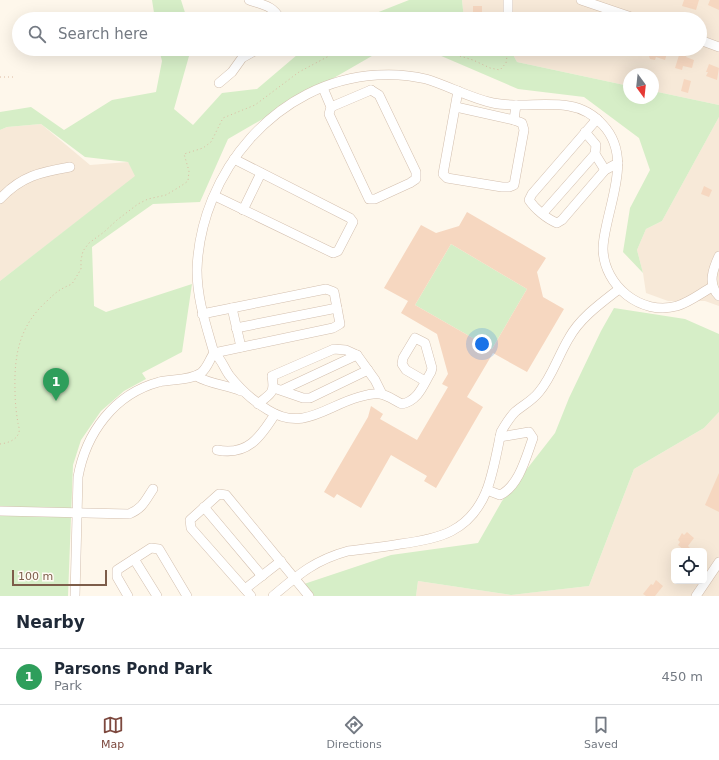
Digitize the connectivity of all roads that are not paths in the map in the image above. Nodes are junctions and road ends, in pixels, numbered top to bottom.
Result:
1 (249, 0) edge
2 (508, 0) edge
3 (581, 0) edge
4 (276, 12) edge
5 (508, 12) edge
6 (616, 12) edge
7 (707, 43) edge
8 (719, 47) edge
9 (246, 56) edge
10 (369, 76) junction
11 (219, 82) dead end
12 (323, 88) junction
13 (371, 90) junction
14 (458, 91) junction
15 (516, 105) junction
16 (331, 107) junction
17 (456, 107) junction
18 (597, 119) junction
19 (514, 120) junction
20 (585, 132) junction
21 (595, 154) junction
22 (234, 159) junction
23 (618, 163) junction
24 (70, 167) dead end
25 (605, 170) junction
26 (261, 173) junction
27 (215, 196) junction
28 (0, 199) edge
29 (243, 210) junction
30 (543, 213) junction
31 (719, 256) edge
32 (712, 287) junction
33 (619, 288) junction
34 (719, 296) edge
35 (232, 308) junction
36 (337, 308) junction
37 (202, 314) junction
38 (236, 328) junction
39 (241, 347) junction
40 (214, 353) junction
41 (357, 355) junction
42 (368, 370) junction
43 (196, 376) junction
44 (425, 381) dead end
45 (278, 389) junction
46 (246, 394) junction
47 (382, 394) junction
48 (258, 404) junction
49 (275, 414) junction
50 (500, 437) junction
51 (216, 450) dead end
52 (153, 489) dead end
53 (487, 490) junction
54 (204, 508) junction
55 (0, 511) edge
56 (77, 513) junction
57 (134, 559) junction
58 (281, 561) junction
59 (719, 562) edge
60 (262, 576) junction
61 (295, 578) junction
62 (248, 593) edge
63 (306, 595) edge
64 (75, 596) edge
65 (128, 596) edge
66 (157, 596) edge
67 (187, 596) edge
68 (273, 596) edge
69 (696, 596) edge

1 - 4 street
2 - 5 street
3 - 6 street
7 - 8 street
9 - 11 street
10 - 12 street
10 - 13 street
10 - 14 street
12 - 16 street
12 - 22 street
13 - 16 street
13 - 16 street
14 - 15 street
14 - 17 street
15 - 18 street
15 - 19 street
17 - 19 street
17 - 19 street
18 - 20 street
18 - 23 street
20 - 21 street
20 - 30 street
21 - 25 street
21 - 30 street
22 - 26 street
22 - 27 street
23 - 25 street
23 - 33 street
24 - 28 street
25 - 30 street
26 - 29 street
26 - 29 street
27 - 29 street
27 - 37 street
31 - 32 street
32 - 33 street
32 - 34 street
33 - 50 street
35 - 36 street
35 - 37 street
35 - 38 street
36 - 38 street
36 - 39 street
37 - 40 street
38 - 39 street
39 - 40 street
40 - 43 street
40 - 46 street
41 - 42 street
41 - 45 street
41 - 45 street
42 - 45 street
42 - 47 street
43 - 46 street
43 - 56 street
44 - 47 street
45 - 48 street
46 - 48 street
47 - 49 street
48 - 49 street
49 - 51 street
50 - 53 street
50 - 53 street
52 - 56 street
53 - 61 street
54 - 58 street
54 - 60 street
54 - 62 street
55 - 56 street
56 - 64 street
57 - 65 street
57 - 66 street
57 - 67 street
58 - 60 street
58 - 61 street
59 - 69 street
60 - 62 street
61 - 63 street
61 - 68 street

